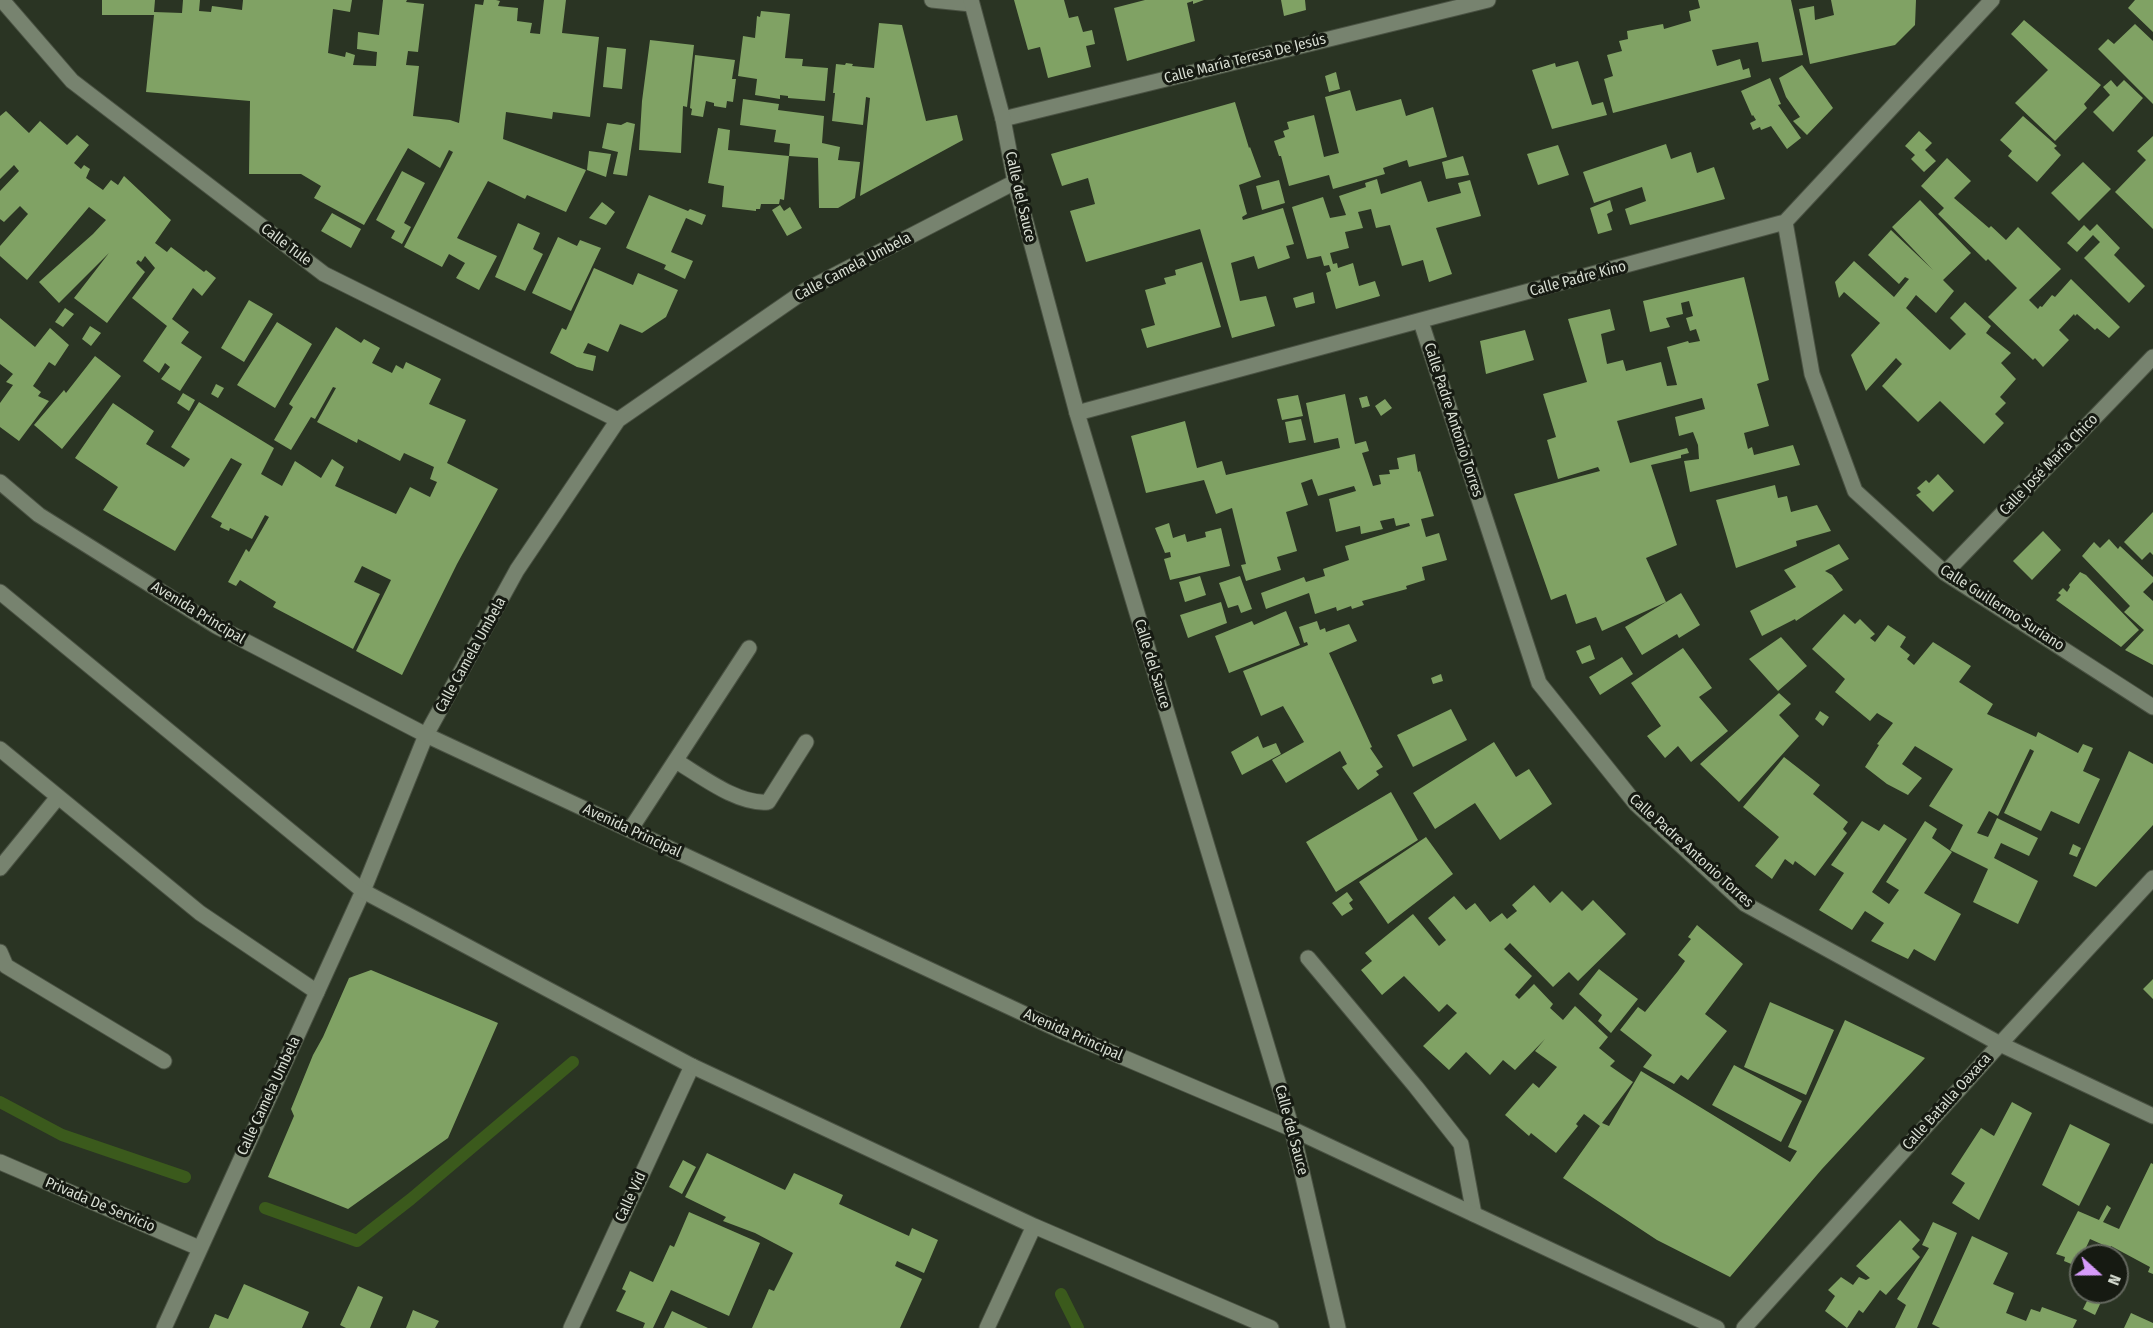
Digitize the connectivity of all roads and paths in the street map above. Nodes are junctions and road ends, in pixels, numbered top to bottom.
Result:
1 (2, 0) edge
2 (932, 0) edge
3 (1488, 0) edge
4 (1992, 0) edge
5 (971, 2) edge
6 (1003, 118) junction
7 (1014, 182) junction
8 (1785, 222) junction
9 (1421, 322) junction
10 (2153, 357) edge
11 (1077, 413) junction
12 (618, 420) junction
13 (0, 482) edge
14 (1945, 573) junction
15 (0, 592) edge
16 (749, 648) dead end
17 (2153, 707) edge
18 (426, 735) junction
19 (806, 742) dead end
20 (0, 749) edge
21 (676, 761) junction
22 (58, 797) junction
23 (630, 830) junction
24 (0, 868) edge
25 (2153, 878) edge
26 (363, 891) junction
27 (0, 952) edge
28 (1308, 958) dead end
29 (317, 992) junction
30 (2000, 1044) junction
31 (164, 1061) dead end
32 (692, 1066) junction
33 (2153, 1116) edge
34 (1292, 1129) junction
35 (0, 1162) edge
36 (1474, 1214) junction
37 (1034, 1226) junction
38 (200, 1248) junction
39 (164, 1328) edge
40 (571, 1328) edge
41 (987, 1328) edge
42 (1271, 1328) edge
43 (1338, 1328) edge
44 (1717, 1328) edge
45 (1744, 1328) edge

1 - 12 street, Calle Tule
2 - 5 street
3 - 6 street, Calle María Teresa De Jesús
4 - 8 street
5 - 6 street, Calle del Sauce
6 - 7 street, Calle del Sauce
7 - 11 street, Calle del Sauce
7 - 12 street, Calle Camela Umbela
8 - 9 street, Calle Padre Kino
8 - 14 street, Calle Guillermo Suriano
9 - 11 street, Calle Padre Kino
9 - 30 street, Calle Padre Antonio Torres
10 - 14 street, Calle José María Chico
11 - 34 street, Calle del Sauce
12 - 18 street, Calle Camela Umbela
13 - 18 street, Avenida Principal
14 - 17 street, Calle Guillermo Suriano
15 - 26 street
16 - 21 street
18 - 23 street, Avenida Principal
18 - 26 street, Calle Camela Umbela
19 - 21 street
20 - 22 street
21 - 23 street
22 - 24 street
22 - 29 street
23 - 34 street, Avenida Principal
25 - 30 street, Calle Batalla Oaxaca
26 - 29 street, Calle Camela Umbela
26 - 32 street
27 - 31 street
28 - 36 street
29 - 38 street, Calle Camela Umbela
30 - 33 street, Calle Padre Antonio Torres
30 - 45 street, Calle Batalla Oaxaca
32 - 37 street
32 - 40 street, Calle Vid
34 - 36 street, Avenida Principal
34 - 43 street, Calle del Sauce
35 - 38 street, Privada De Servicio
36 - 44 street, Avenida Principal
37 - 41 street
37 - 42 street
38 - 39 street, Calle Camela Umbela

